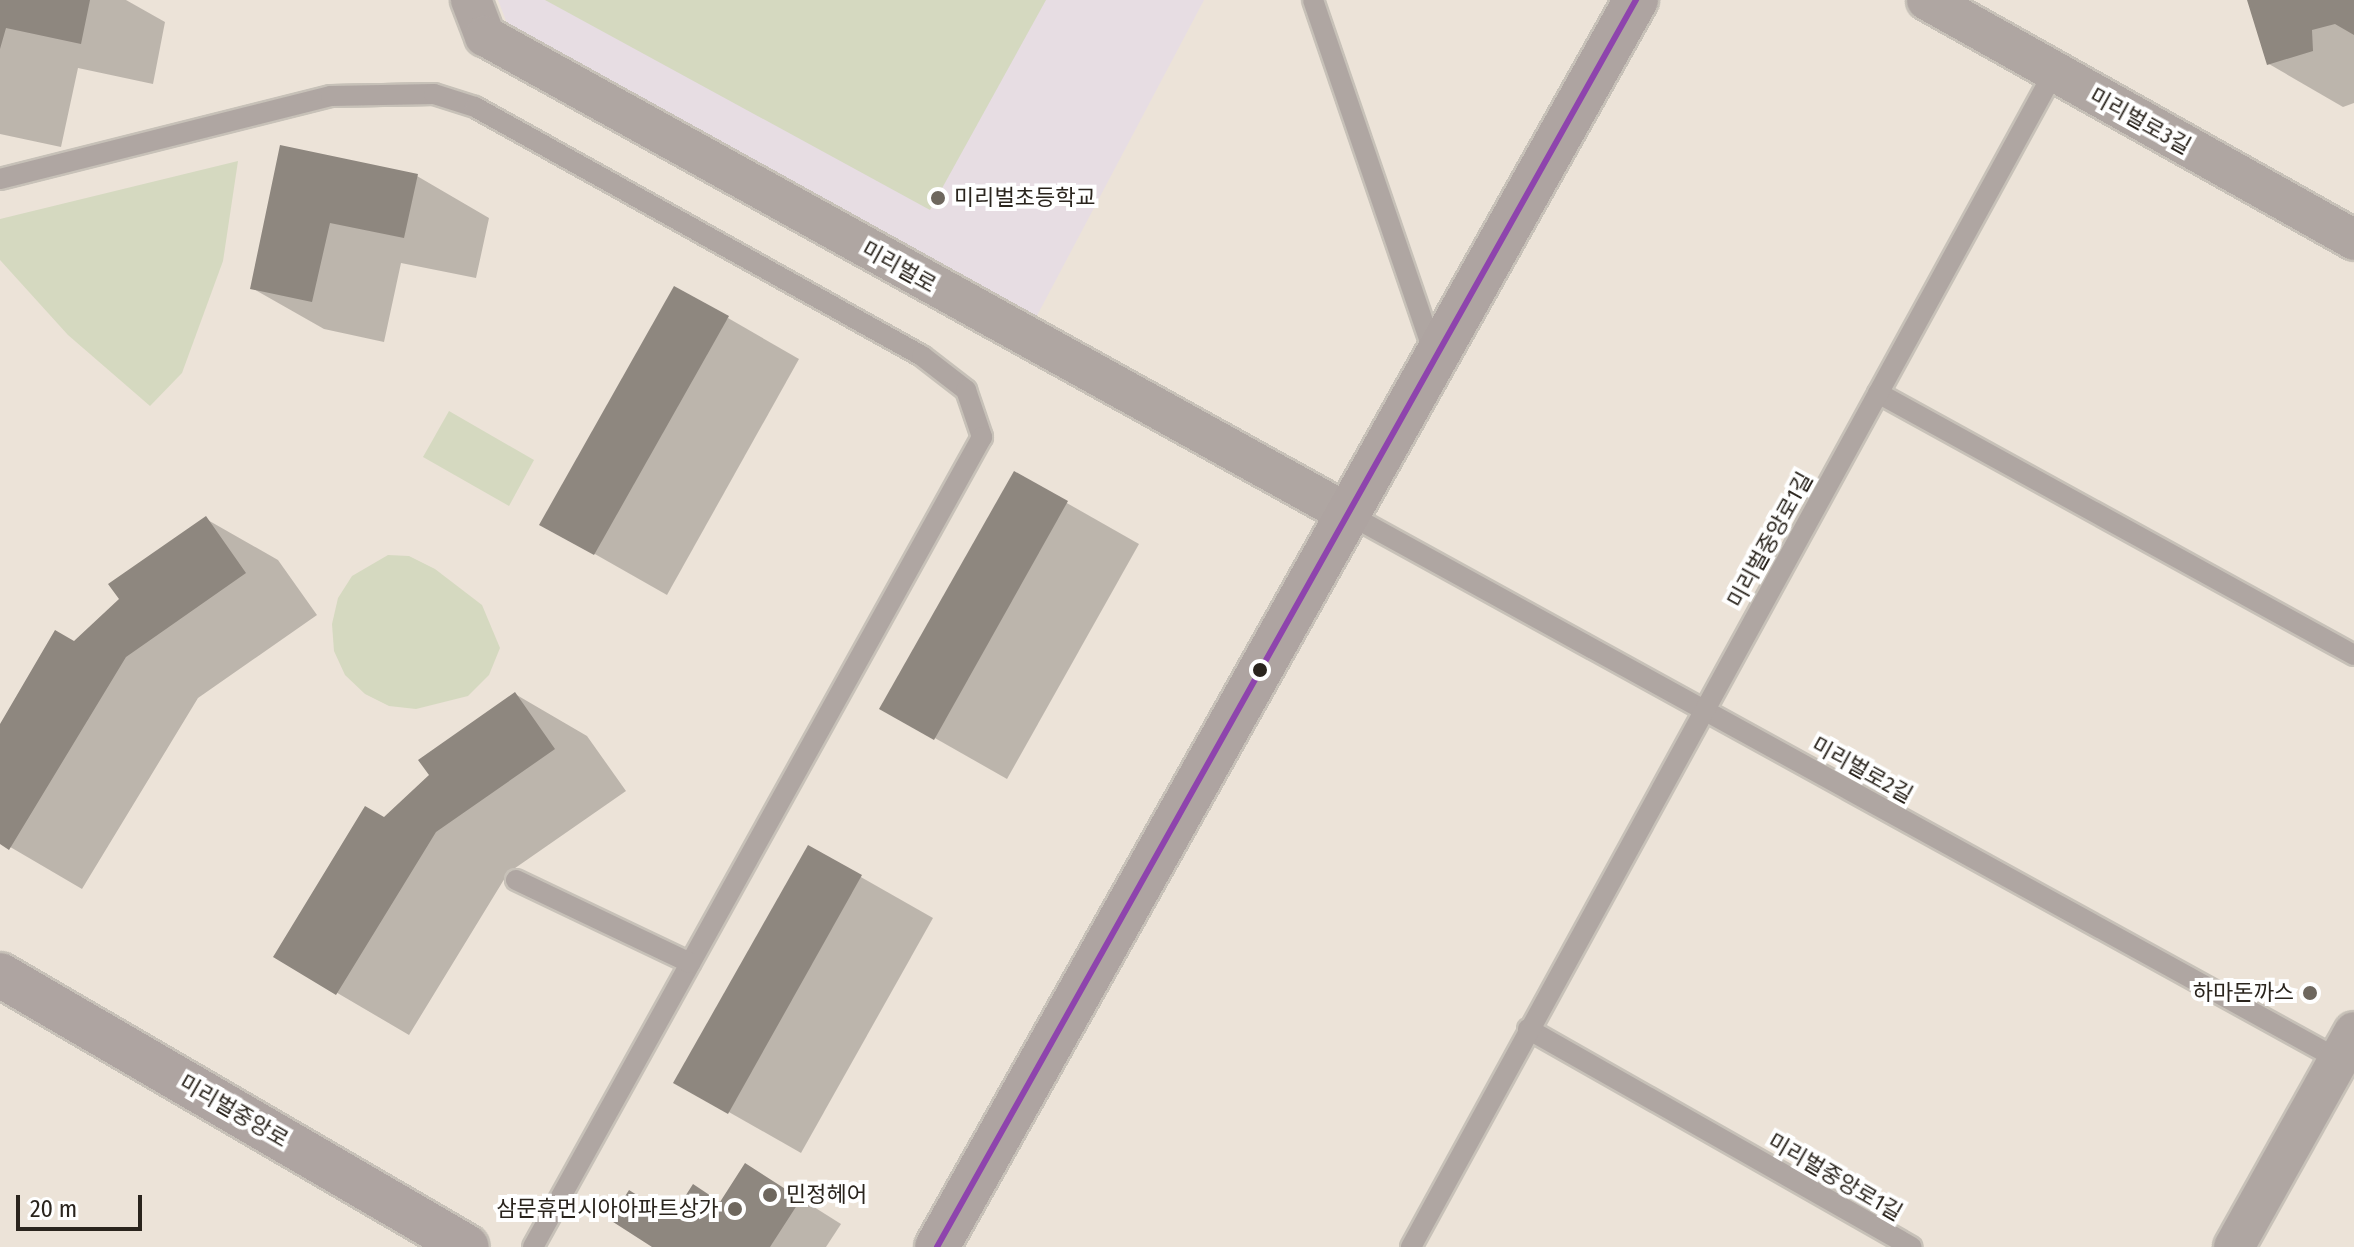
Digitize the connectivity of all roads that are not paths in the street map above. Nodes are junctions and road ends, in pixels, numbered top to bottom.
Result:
1 (471, 0) edge
2 (1313, 0) edge
3 (1636, 0) edge
4 (1927, 0) edge
5 (2053, 74) junction
6 (0, 179) edge
7 (2354, 240) edge
8 (1435, 357) junction
9 (1878, 393) junction
10 (1348, 514) junction
11 (2354, 655) edge
12 (1704, 710) junction
13 (516, 880) dead end
14 (690, 963) junction
15 (0, 975) edge
16 (1528, 1029) junction
17 (2349, 1053) edge
18 (467, 1247) edge
19 (533, 1247) edge
20 (937, 1247) edge
21 (1411, 1247) edge
22 (1911, 1247) edge
23 (2234, 1247) edge

1 - 10 street, 미리벌로
2 - 8 lane
3 - 8 street
4 - 5 street, 미리벌로3길
5 - 7 street, 미리벌로3길
5 - 9 lane, 미리벌중앙로1길
6 - 14 lane
8 - 10 street
9 - 11 lane
9 - 12 lane, 미리벌중앙로1길
10 - 12 lane, 미리벌로2길
10 - 20 street
12 - 16 lane, 미리벌중앙로1길
12 - 17 lane, 미리벌로2길
13 - 14 lane
14 - 19 lane
15 - 18 street, 미리벌중앙로
16 - 21 lane, 미리벌중앙로1길
16 - 22 lane, 미리벌중앙로1길
17 - 23 street

